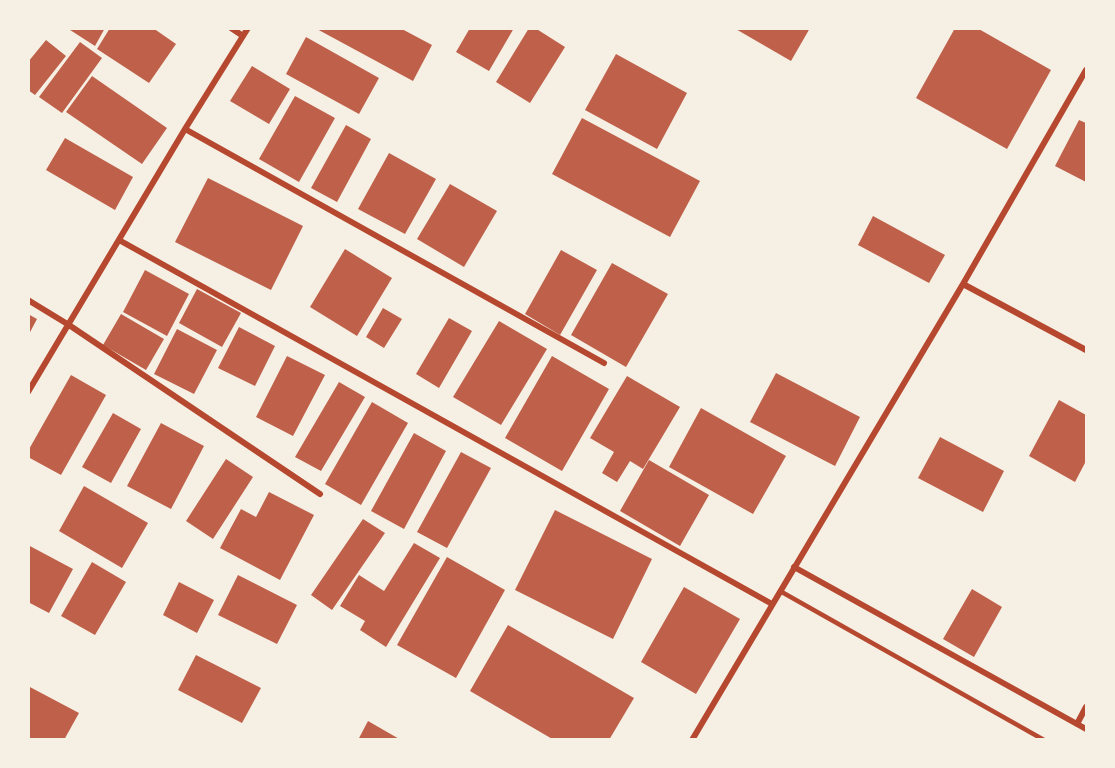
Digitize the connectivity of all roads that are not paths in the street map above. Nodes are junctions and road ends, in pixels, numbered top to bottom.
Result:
1 (231, 28) edge
2 (248, 28) edge
3 (243, 36) junction
4 (1086, 70) edge
5 (185, 129) junction
6 (118, 240) junction
7 (963, 284) junction
8 (28, 300) edge
9 (69, 325) junction
10 (1086, 350) edge
11 (604, 363) dead end
12 (28, 392) edge
13 (320, 494) dead end
14 (794, 567) junction
15 (780, 591) junction
16 (772, 604) junction
17 (1086, 707) edge
18 (1077, 724) junction
19 (1086, 729) edge
20 (692, 740) edge
21 (1044, 740) edge

1 - 3 street
2 - 3 street
3 - 5 street
4 - 7 street
5 - 6 street
5 - 11 street
6 - 9 street
6 - 16 street
7 - 10 street
7 - 14 street
8 - 9 street
9 - 12 street
9 - 13 street
14 - 15 street
14 - 18 street
15 - 16 street
15 - 21 lane
16 - 20 street
17 - 18 street
18 - 19 street

